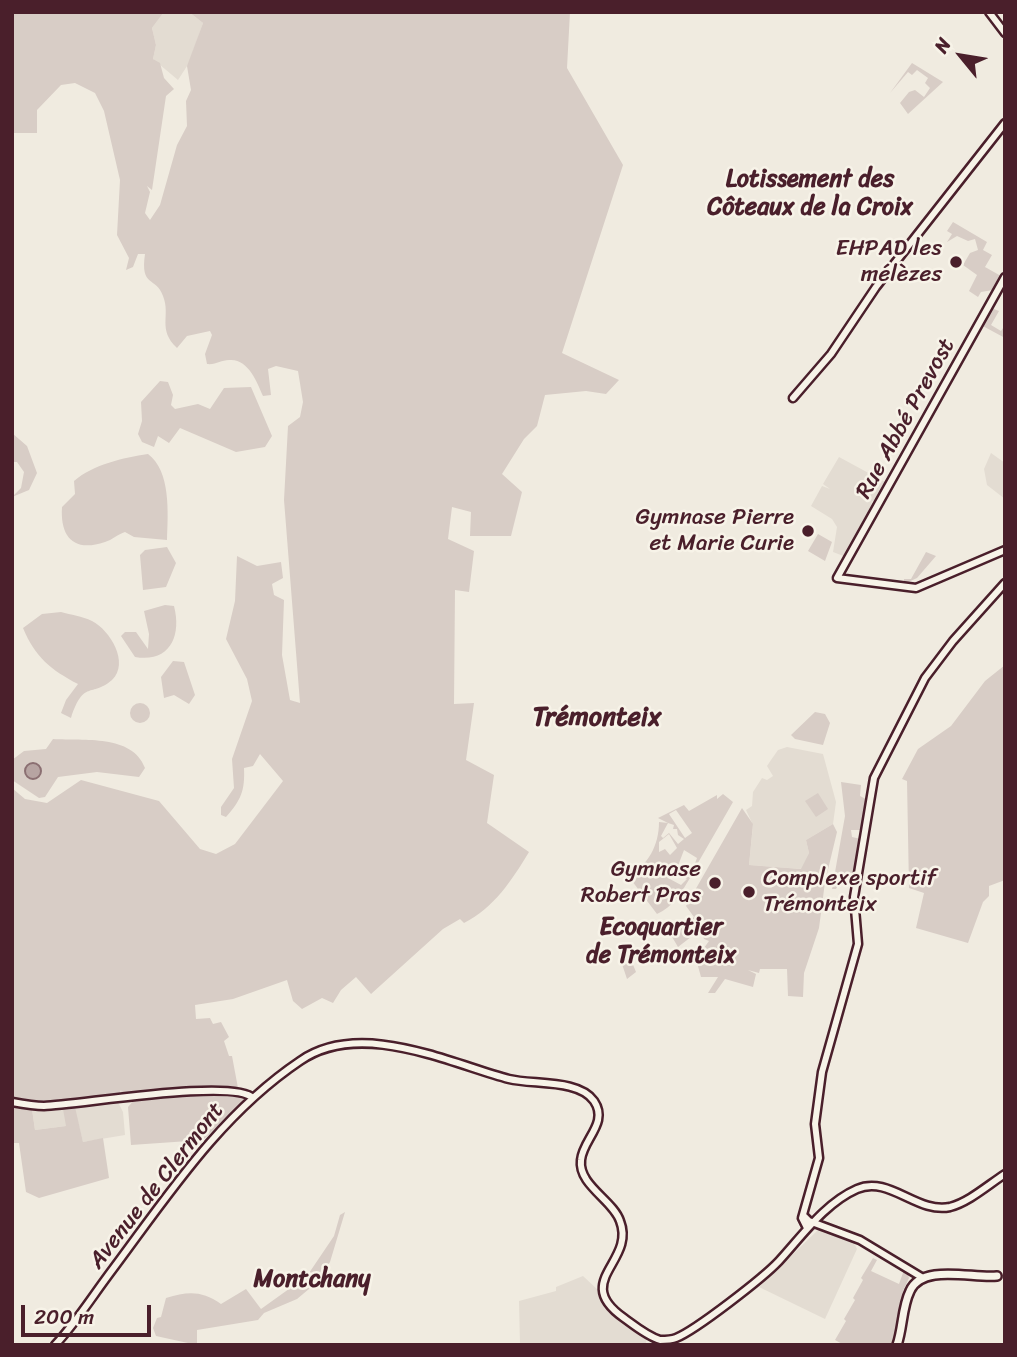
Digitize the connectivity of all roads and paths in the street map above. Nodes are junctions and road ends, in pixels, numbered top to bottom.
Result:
1 (989, 12) edge
2 (1005, 33) edge
3 (1005, 123) edge
4 (1005, 276) edge
5 (793, 398) dead end
6 (1005, 550) edge
7 (1005, 583) edge
8 (253, 1098) junction
9 (12, 1102) edge
10 (1005, 1174) edge
11 (802, 1213) junction
12 (813, 1223) junction
13 (807, 1228) junction
14 (1001, 1276) edge
15 (919, 1280) junction
16 (55, 1345) edge
17 (897, 1345) edge

1 - 2 street
3 - 5 street
4 - 6 street, Rue Abbé Prevost
7 - 11 street
8 - 9 street
8 - 13 street, Avenue de Clermont
8 - 16 street, Avenue de Clermont
10 - 12 street
11 - 12 street
11 - 13 street
12 - 13 street
12 - 15 street
14 - 15 main road
15 - 17 main road

